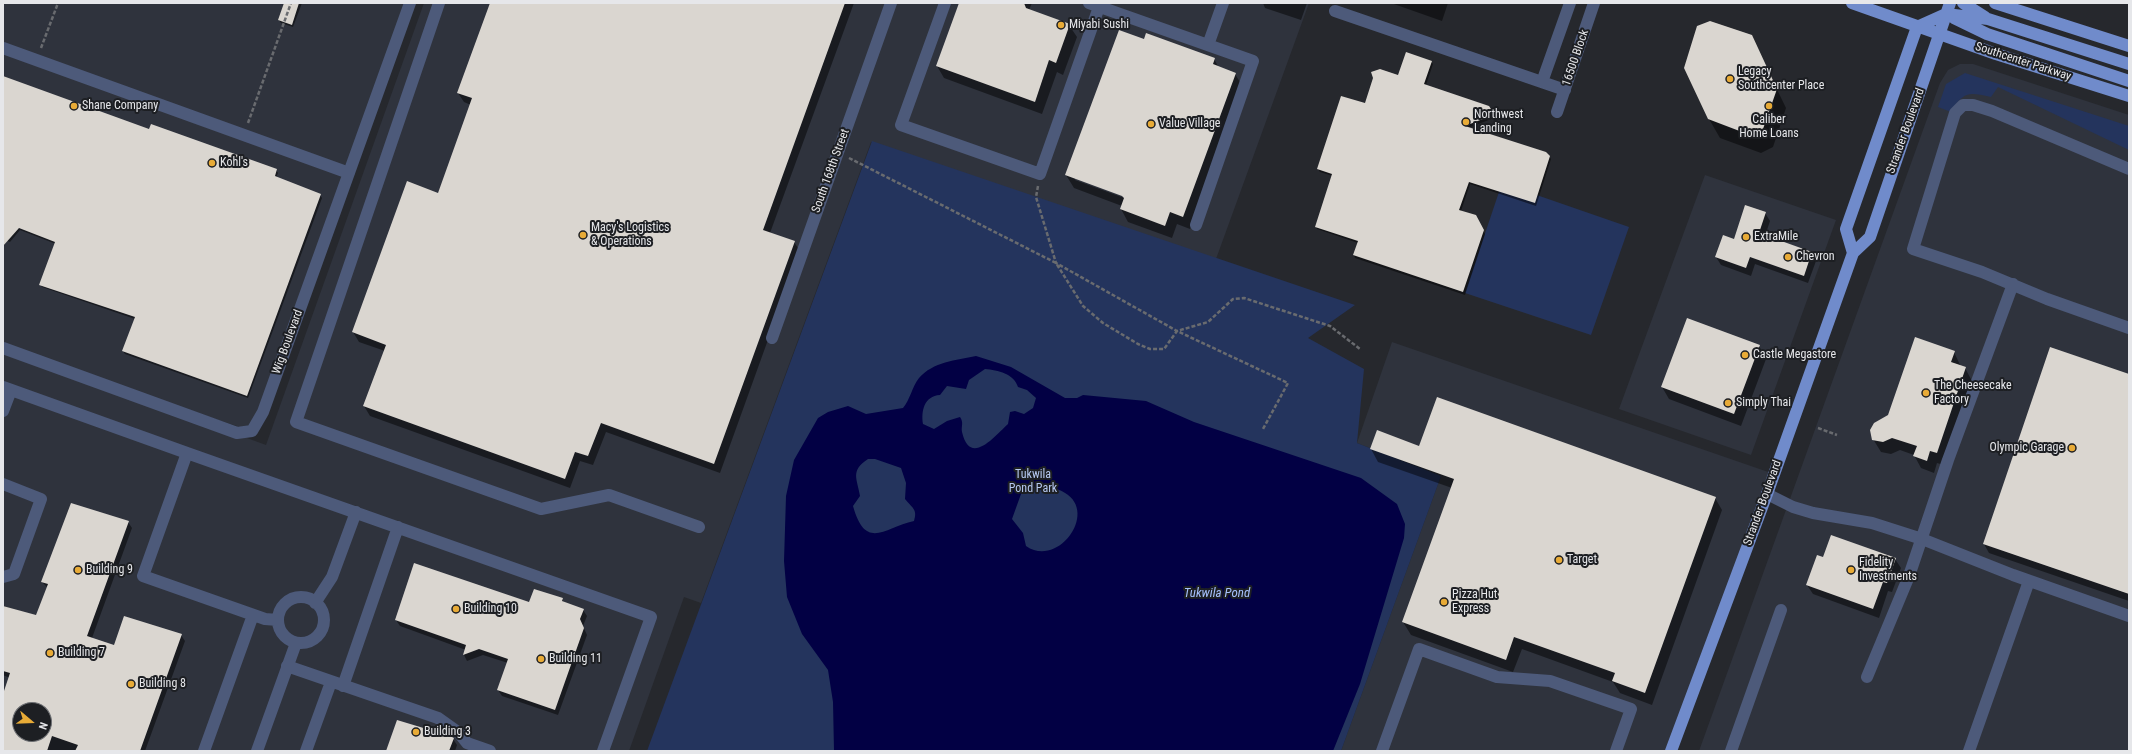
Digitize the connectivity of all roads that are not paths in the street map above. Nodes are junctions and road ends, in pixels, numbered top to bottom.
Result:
1 (410, 3) edge
2 (439, 3) edge
3 (891, 3) edge
4 (945, 3) edge
5 (1223, 3) edge
6 (1570, 3) edge
7 (1594, 3) edge
8 (1852, 3) edge
9 (1963, 3) edge
10 (1995, 3) edge
11 (1094, 5) edge
12 (1948, 9) edge
13 (1335, 11) dead end
14 (1988, 19) junction
15 (1917, 27) junction
16 (1940, 35) junction
17 (1208, 45) junction
18 (2129, 46) edge
19 (3, 48) edge
20 (2129, 64) edge
21 (2129, 81) edge
22 (1542, 82) junction
23 (1565, 90) junction
24 (2129, 96) edge
25 (1557, 112) dead end
26 (2129, 169) edge
27 (349, 173) junction
28 (1196, 225) dead end
29 (1853, 253) junction
30 (2013, 284) junction
31 (2129, 328) edge
32 (772, 338) dead end
33 (3, 348) edge
34 (7, 389) edge
35 (3, 411) edge
36 (187, 453) junction
37 (3, 484) edge
38 (1767, 494) junction
39 (356, 512) junction
40 (398, 527) junction
41 (699, 527) dead end
42 (1922, 539) junction
43 (3, 577) edge
44 (2029, 581) junction
45 (315, 602) junction
46 (1781, 610) dead end
47 (252, 614) junction
48 (2129, 616) edge
49 (278, 620) junction
50 (296, 643) junction
51 (287, 666) junction
52 (1867, 677) dead end
53 (331, 682) junction
54 (343, 686) junction
55 (204, 751) edge
56 (257, 751) edge
57 (306, 751) edge
58 (490, 751) edge
59 (603, 751) edge
60 (1382, 751) edge
61 (1616, 751) edge
62 (1671, 751) edge
63 (1731, 751) edge
64 (1969, 751) edge

1 - 27 street, Wig Boulevard
2 - 41 street
3 - 32 street, South 168th Street
4 - 11 street
5 - 17 street
6 - 22 street
7 - 23 street, 16500 Block
8 - 15 main road, Southcenter Parkway
9 - 14 main road
10 - 18 main road
11 - 17 street
12 - 14 main road
12 - 15 main road
12 - 16 main road, Strander Boulevard
12 - 21 main road
13 - 22 street
14 - 20 main road
15 - 16 main road, Southcenter Parkway
15 - 29 main road, Strander Boulevard
16 - 24 main road, Southcenter Parkway
16 - 29 main road, Strander Boulevard
17 - 28 street
19 - 27 street
22 - 23 street
23 - 25 street, 16500 Block
26 - 30 street
27 - 33 street, Wig Boulevard
29 - 38 main road, Strander Boulevard
30 - 31 street
30 - 42 street
34 - 35 street
34 - 36 street
36 - 39 street
36 - 47 street
37 - 43 street
38 - 42 street
38 - 62 main road, Strander Boulevard
39 - 40 street
39 - 45 street
40 - 54 street
40 - 59 street
42 - 44 street
42 - 52 street
44 - 48 street
44 - 64 street
45 - 49 street
45 - 50 street
46 - 63 street
47 - 49 street
47 - 55 street
49 - 50 street
50 - 51 street
51 - 53 street
51 - 56 street
53 - 54 street
53 - 57 street
54 - 58 street
60 - 61 street

